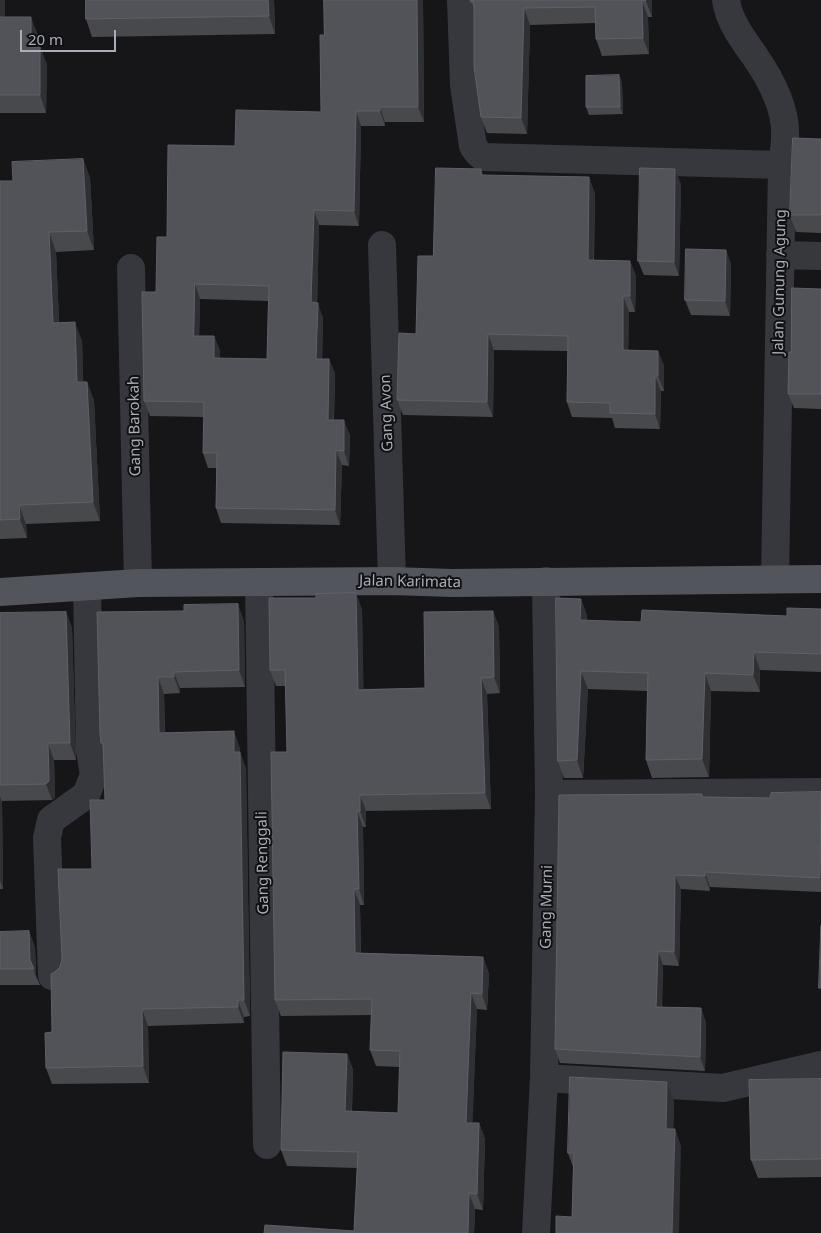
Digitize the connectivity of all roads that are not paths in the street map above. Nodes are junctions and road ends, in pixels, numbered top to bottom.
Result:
1 (461, 0) edge
2 (726, 0) edge
3 (782, 165) junction
4 (382, 245) dead end
5 (780, 255) junction
6 (821, 256) edge
7 (131, 268) dead end
8 (775, 579) junction
9 (821, 579) edge
10 (392, 581) junction
11 (546, 581) junction
12 (259, 582) junction
13 (138, 583) junction
14 (87, 586) junction
15 (0, 592) edge
16 (821, 792) edge
17 (549, 794) junction
18 (52, 976) edge
19 (821, 1065) edge
20 (544, 1078) junction
21 (267, 1144) dead end
22 (536, 1233) edge

1 - 3 street
2 - 3 street, Jalan Gunung Agung
3 - 5 street, Jalan Gunung Agung
4 - 10 street, Gang Avon
5 - 6 street
5 - 8 street, Jalan Gunung Agung
7 - 13 street, Gang Barokah
8 - 9 main road, Jalan Karimata
8 - 11 main road, Jalan Karimata
10 - 11 main road, Jalan Karimata
10 - 12 main road, Jalan Karimata
11 - 17 street, Gang Murni
12 - 13 main road, Jalan Karimata
12 - 21 street, Gang Renggali
13 - 14 main road, Jalan Karimata
14 - 15 main road, Jalan Karimata
14 - 18 street
16 - 17 street
17 - 20 street, Gang Murni
19 - 20 street
20 - 22 street, Gang Murni

